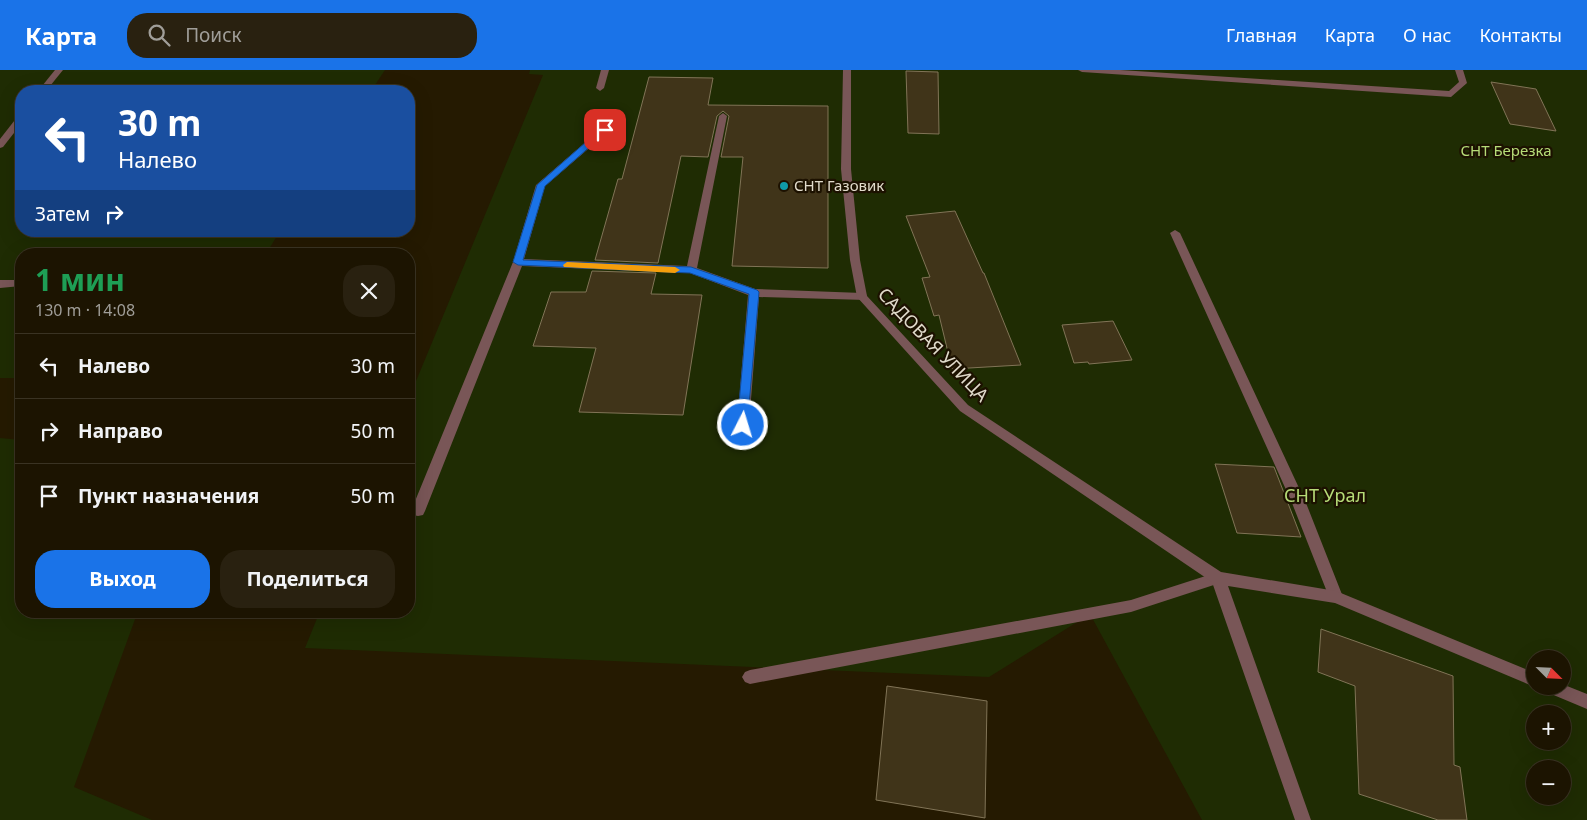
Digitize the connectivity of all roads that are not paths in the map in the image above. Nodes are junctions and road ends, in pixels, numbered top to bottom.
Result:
1 (59, 70) edge
2 (605, 70) edge
3 (847, 70) edge
4 (1082, 70) edge
5 (1460, 70) edge
6 (47, 85) edge
7 (600, 88) dead end
8 (724, 116) dead end
9 (15, 126) edge
10 (605, 130) dead end
11 (0, 145) edge
12 (1175, 233) dead end
13 (518, 262) junction
14 (691, 270) junction
15 (15, 283) edge
16 (0, 284) edge
17 (754, 292) junction
18 (862, 298) junction
19 (743, 425) dead end
20 (418, 511) dead end
21 (1218, 578) junction
22 (1336, 597) junction
23 (1526, 676) edge
24 (750, 677) dead end
25 (1570, 695) edge
26 (1587, 702) edge
27 (1303, 820) edge

1 - 6 street
2 - 7 street
3 - 18 street, САДОВАЯ УЛИЦА
4 - 5 street
8 - 14 street
9 - 11 street
10 - 13 street
12 - 22 street
13 - 14 street
13 - 20 street
14 - 17 street
15 - 16 street
17 - 18 street
17 - 19 street
18 - 21 street, САДОВАЯ УЛИЦА
21 - 22 street
21 - 24 street
21 - 27 street
22 - 23 street
25 - 26 street

